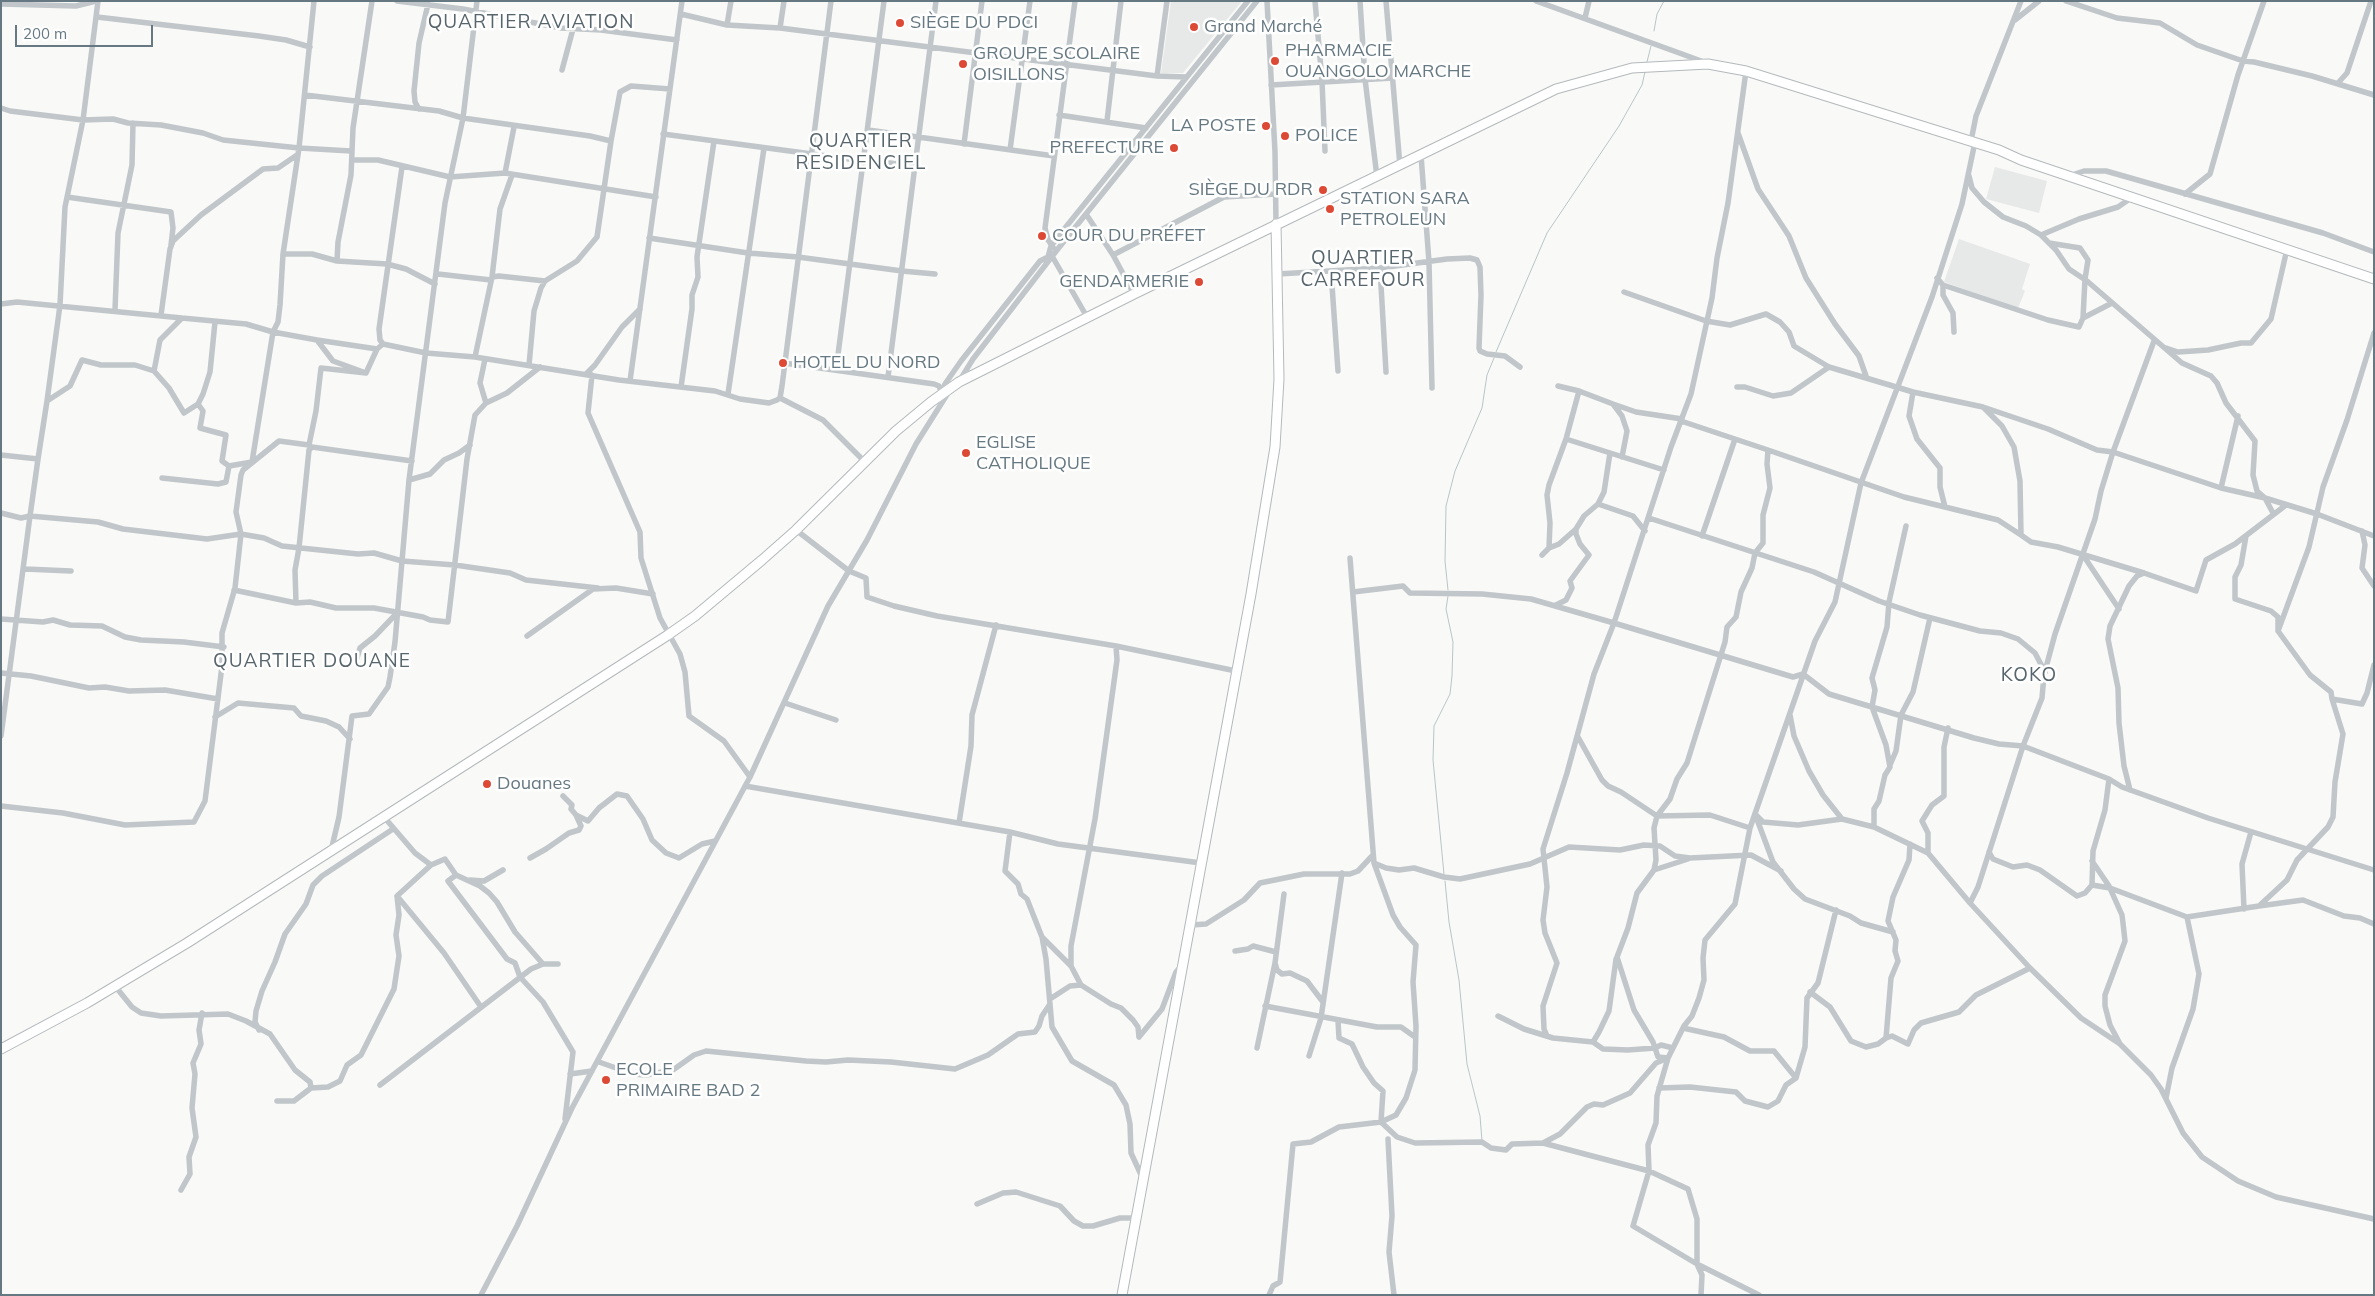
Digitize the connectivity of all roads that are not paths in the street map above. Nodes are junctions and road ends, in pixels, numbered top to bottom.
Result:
1 (97, 1) edge
2 (314, 1) edge
3 (372, 1) edge
4 (397, 1) edge
5 (478, 1) edge
6 (682, 1) edge
7 (731, 1) edge
8 (784, 1) edge
9 (832, 1) edge
10 (884, 1) edge
11 (936, 1) edge
12 (982, 1) edge
13 (1030, 1) edge
14 (1075, 1) edge
15 (1122, 1) edge
16 (1167, 1) edge
17 (1248, 1) edge
18 (1257, 1) edge
19 (1267, 1) edge
20 (1315, 1) edge
21 (1360, 1) edge
22 (1386, 1) edge
23 (1536, 1) edge
24 (1589, 1) edge
25 (2021, 1) edge
26 (2038, 1) edge
27 (2066, 1) edge
28 (2264, 1) edge
29 (2371, 1) edge
30 (1, 4) edge
31 (428, 4) junction
32 (476, 12) junction
33 (681, 14) junction
34 (97, 17) junction
35 (1585, 18) junction
36 (2016, 20) junction
37 (727, 25) junction
38 (780, 28) junction
39 (573, 29) junction
40 (827, 34) junction
41 (677, 40) junction
42 (879, 40) junction
43 (931, 47) junction
44 (310, 48) junction
45 (975, 53) junction
46 (1022, 58) junction
47 (2242, 61) junction
48 (1066, 64) junction
49 (1708, 64) junction
50 (1113, 69) junction
51 (562, 70) dead end
52 (1746, 71) junction
53 (1157, 76) junction
54 (1186, 77) junction
55 (1393, 78) junction
56 (1365, 80) junction
57 (1322, 82) junction
58 (2338, 83) junction
59 (1271, 85) junction
60 (670, 89) junction
61 (305, 95) junction
62 (2374, 95) edge
63 (357, 102) junction
64 (1, 108) edge
65 (419, 109) junction
66 (1059, 115) junction
67 (463, 118) junction
68 (83, 120) junction
69 (1106, 121) junction
70 (132, 123) junction
71 (514, 127) junction
72 (1144, 128) junction
73 (868, 130) junction
74 (1153, 130) junction
75 (663, 134) junction
76 (1738, 134) junction
77 (918, 137) junction
78 (610, 141) junction
79 (714, 141) junction
80 (1973, 142) junction
81 (964, 144) junction
82 (299, 148) junction
83 (764, 148) junction
84 (1010, 150) junction
85 (1325, 151) dead end
86 (351, 152) junction
87 (812, 154) junction
88 (297, 155) junction
89 (1054, 156) junction
90 (1421, 156) junction
91 (352, 160) junction
92 (864, 160) junction
93 (915, 165) junction
94 (1400, 166) junction
95 (402, 167) junction
96 (508, 174) junction
97 (1968, 174) junction
98 (2068, 176) junction
99 (450, 177) junction
100 (1377, 177) junction
101 (605, 189) junction
102 (1276, 194) junction
103 (2185, 194) junction
104 (67, 197) junction
105 (656, 197) junction
106 (2130, 198) junction
107 (123, 206) junction
108 (1086, 214) junction
109 (1276, 224) junction
110 (2040, 235) junction
111 (649, 238) junction
112 (2048, 243) junction
113 (698, 246) junction
114 (1054, 248) junction
115 (170, 249) junction
116 (2287, 249) junction
117 (2374, 252) edge
118 (748, 253) junction
119 (283, 254) junction
120 (1112, 254) junction
121 (1052, 256) junction
122 (798, 257) junction
123 (337, 261) junction
124 (1429, 262) junction
125 (851, 263) junction
126 (387, 264) junction
127 (1380, 268) junction
128 (902, 271) junction
129 (1332, 271) junction
130 (438, 274) junction
131 (935, 274) dead end
132 (1278, 274) junction
133 (492, 278) junction
134 (1937, 278) junction
135 (2085, 279) junction
136 (2374, 279) edge
137 (545, 281) junction
138 (435, 284) junction
139 (1943, 285) junction
140 (1624, 292) dead end
141 (1134, 294) junction
142 (2112, 303) junction
143 (1, 304) edge
144 (60, 305) junction
145 (640, 309) junction
146 (115, 310) junction
147 (161, 315) junction
148 (1087, 317) junction
149 (182, 318) junction
150 (2083, 318) junction
151 (1706, 321) junction
152 (215, 322) junction
153 (274, 332) junction
154 (1954, 332) dead end
155 (2374, 332) edge
156 (317, 340) junction
157 (2154, 340) junction
158 (383, 344) junction
159 (2164, 347) junction
160 (377, 349) junction
161 (426, 353) junction
162 (475, 357) junction
163 (485, 359) junction
164 (784, 363) junction
165 (529, 365) junction
166 (540, 367) junction
167 (1520, 367) dead end
168 (1829, 367) junction
169 (836, 370) junction
170 (154, 371) junction
171 (1338, 371) dead end
172 (1386, 372) dead end
173 (366, 373) junction
174 (589, 374) junction
175 (1866, 376) junction
176 (888, 377) junction
177 (630, 381) junction
178 (956, 384) junction
179 (1558, 386) dead end
180 (681, 387) junction
181 (1737, 387) dead end
182 (1432, 388) dead end
183 (1899, 388) junction
184 (1578, 391) junction
185 (1913, 392) junction
186 (728, 394) junction
187 (942, 394) junction
188 (780, 398) junction
189 (47, 401) junction
190 (486, 403) junction
191 (198, 404) junction
192 (1613, 404) junction
193 (1983, 407) junction
194 (2238, 416) junction
195 (1681, 420) junction
196 (1566, 439) junction
197 (1735, 439) junction
198 (470, 445) junction
199 (1768, 450) junction
200 (2114, 452) junction
201 (1610, 453) junction
202 (1, 455) edge
203 (1622, 457) junction
204 (38, 459) junction
205 (412, 461) junction
206 (864, 461) junction
207 (252, 462) junction
208 (229, 466) junction
209 (1664, 470) junction
210 (162, 478) dead end
211 (410, 480) junction
212 (1861, 483) junction
213 (2221, 488) junction
214 (2265, 498) junction
215 (1598, 504) junction
216 (2286, 505) junction
217 (1945, 507) junction
218 (1, 513) edge
219 (2273, 513) junction
220 (2317, 514) junction
221 (30, 516) junction
222 (1649, 518) junction
223 (1906, 526) dead end
224 (1576, 529) junction
225 (796, 530) junction
226 (1645, 531) junction
227 (2362, 532) junction
228 (241, 534) junction
229 (2021, 535) junction
230 (1702, 536) junction
231 (2246, 536) junction
232 (2374, 536) edge
233 (300, 548) junction
234 (1549, 548) junction
235 (1755, 553) junction
236 (1542, 555) dead end
237 (2083, 555) junction
238 (1350, 558) dead end
239 (402, 561) junction
240 (455, 565) junction
241 (25, 569) junction
242 (72, 571) dead end
243 (849, 572) junction
244 (2144, 573) junction
245 (1840, 583) junction
246 (2374, 586) edge
247 (598, 588) junction
248 (234, 590) junction
249 (1353, 592) junction
250 (652, 594) junction
251 (1890, 602) junction
252 (296, 603) junction
253 (1556, 605) junction
254 (2119, 609) junction
255 (397, 613) junction
256 (1930, 618) junction
257 (1, 619) edge
258 (16, 620) junction
259 (1614, 623) junction
260 (996, 625) junction
261 (2278, 631) junction
262 (668, 635) junction
263 (527, 636) dead end
264 (1116, 646) junction
265 (224, 647) junction
266 (1720, 655) junction
267 (357, 658) dead end
268 (2374, 666) edge
269 (1236, 670) junction
270 (2045, 672) junction
271 (1, 674) edge
272 (1803, 674) junction
273 (10, 675) junction
274 (218, 699) junction
275 (2332, 700) junction
276 (785, 703) junction
277 (1872, 707) junction
278 (1790, 713) junction
279 (1901, 715) junction
280 (215, 717) junction
281 (836, 720) dead end
282 (1948, 728) junction
283 (1, 736) edge
284 (1578, 736) junction
285 (350, 739) junction
286 (2023, 746) junction
287 (1890, 765) junction
288 (750, 777) junction
289 (2109, 779) junction
290 (745, 786) junction
291 (2130, 790) junction
292 (562, 796) dead end
293 (1, 806) edge
294 (1754, 813) junction
295 (576, 815) junction
296 (1657, 816) junction
297 (384, 817) junction
298 (1842, 819) junction
299 (959, 823) junction
300 (1874, 827) junction
301 (1750, 828) junction
302 (393, 829) junction
303 (1010, 832) junction
304 (2251, 832) junction
305 (715, 841) junction
306 (1910, 844) junction
307 (1656, 846) junction
308 (2306, 848) junction
309 (1090, 849) junction
310 (331, 851) junction
311 (1989, 852) junction
312 (1928, 853) junction
313 (1373, 855) junction
314 (1745, 856) junction
315 (530, 858) dead end
316 (1690, 858) junction
317 (1543, 860) junction
318 (2092, 862) junction
319 (1201, 863) junction
320 (1374, 863) junction
321 (431, 864) junction
322 (503, 870) dead end
323 (1654, 870) junction
324 (2374, 870) edge
325 (1781, 871) junction
326 (1342, 873) junction
327 (456, 875) junction
328 (463, 879) junction
329 (2092, 885) junction
330 (2110, 888) junction
331 (1284, 894) dead end
332 (397, 896) junction
333 (1970, 903) junction
334 (2259, 906) junction
335 (2244, 909) junction
336 (1836, 910) junction
337 (2187, 916) junction
338 (2374, 924) edge
339 (1191, 925) junction
340 (1893, 932) junction
341 (1042, 937) junction
342 (1235, 951) dead end
343 (1276, 952) junction
344 (1617, 957) junction
345 (1275, 963) junction
346 (542, 964) junction
347 (558, 964) dead end
348 (1182, 965) junction
349 (1071, 966) junction
350 (2030, 968) junction
351 (520, 977) junction
352 (1081, 985) junction
353 (115, 986) junction
354 (1810, 992) junction
355 (1050, 1001) junction
356 (1323, 1002) junction
357 (1265, 1006) junction
358 (481, 1007) junction
359 (202, 1014) junction
360 (1498, 1016) dead end
361 (1321, 1018) junction
362 (1338, 1021) junction
363 (1683, 1028) junction
364 (259, 1030) junction
365 (1547, 1036) junction
366 (1415, 1037) junction
367 (1886, 1038) junction
368 (1593, 1042) junction
369 (2120, 1044) junction
370 (1257, 1048) dead end
371 (1654, 1048) junction
372 (1673, 1048) junction
373 (1, 1049) edge
374 (1308, 1056) dead end
375 (1668, 1058) junction
376 (599, 1062) junction
377 (592, 1071) junction
378 (570, 1074) junction
379 (1796, 1078) junction
380 (380, 1085) dead end
381 (311, 1088) junction
382 (1659, 1088) junction
383 (2166, 1098) junction
384 (277, 1101) dead end
385 (1381, 1122) junction
386 (564, 1124) junction
387 (1388, 1139) dead end
388 (1543, 1143) junction
389 (1649, 1171) junction
390 (1143, 1179) junction
391 (181, 1190) dead end
392 (977, 1204) dead end
393 (1135, 1218) junction
394 (2374, 1219) edge
395 (1697, 1264) junction
396 (481, 1295) edge
397 (1122, 1295) edge
398 (1269, 1295) edge
399 (1394, 1295) edge
400 (1701, 1295) edge
401 (1759, 1295) edge

1 - 30 street
1 - 34 street
2 - 44 street
3 - 63 street
4 - 31 street
5 - 32 street
6 - 33 street
7 - 37 street
8 - 38 street
9 - 40 street
10 - 42 street
11 - 43 street
12 - 45 street
13 - 46 street
14 - 48 street
15 - 50 street
16 - 53 street
17 - 54 street
18 - 74 street
19 - 59 street
20 - 57 street
21 - 56 street
22 - 55 street
23 - 35 street
24 - 35 street
25 - 36 street
26 - 36 street
27 - 47 street
28 - 47 street
29 - 58 street
31 - 32 street
31 - 65 street
32 - 39 street
32 - 67 street
33 - 37 street
33 - 41 street
34 - 44 street
34 - 68 street
35 - 49 street
36 - 80 street
37 - 38 street
38 - 40 street
39 - 41 street
39 - 51 street
40 - 42 street
40 - 87 street
41 - 60 street
42 - 43 street
42 - 73 street
43 - 45 street
43 - 77 street
44 - 61 street
45 - 46 street
45 - 81 street
46 - 48 street
46 - 84 street
47 - 58 street
47 - 103 street
48 - 50 street
48 - 66 street
49 - 52 highway
49 - 90 highway
50 - 53 street
50 - 69 street
52 - 76 street
52 - 80 highway
53 - 54 street
54 - 72 street
55 - 56 street
55 - 94 street
56 - 57 street
56 - 100 street
57 - 59 street
57 - 85 street
58 - 62 street
59 - 102 street
60 - 75 street
60 - 78 street
61 - 63 street
61 - 82 street
63 - 65 street
63 - 86 street
64 - 68 street
65 - 67 street
66 - 69 street
66 - 89 street
67 - 71 street
67 - 99 street
68 - 70 street
68 - 104 street
69 - 72 street
70 - 82 street
70 - 107 street
71 - 78 street
71 - 96 street
72 - 74 street
72 - 114 street
73 - 77 street
73 - 92 street
74 - 108 street
75 - 79 street
75 - 105 street
76 - 151 street
76 - 175 street
77 - 81 street
77 - 93 street
78 - 101 street
79 - 83 street
79 - 113 street
80 - 97 street
80 - 98 highway
81 - 84 street
82 - 86 street
82 - 88 street
83 - 87 street
83 - 118 street
84 - 89 street
86 - 91 street
87 - 92 street
87 - 122 street
88 - 115 street
88 - 119 street
89 - 114 street
90 - 94 highway
90 - 124 street
91 - 95 street
91 - 123 street
92 - 93 street
92 - 125 street
93 - 128 street
94 - 100 highway
95 - 99 street
95 - 126 street
96 - 99 street
96 - 101 street
96 - 133 street
97 - 110 street
97 - 134 street
98 - 103 street
98 - 106 highway
99 - 130 street
100 - 109 highway
101 - 105 street
101 - 137 street
102 - 109 street
102 - 120 street
103 - 117 street
104 - 107 street
104 - 144 street
105 - 111 street
106 - 110 street
106 - 116 highway
107 - 115 street
107 - 146 street
108 - 114 street
108 - 120 street
109 - 132 highway
109 - 141 highway
110 - 112 street
111 - 113 street
111 - 145 street
112 - 135 street
112 - 135 street
113 - 118 street
113 - 180 street
114 - 121 street
114 - 187 street
115 - 147 street
116 - 136 highway
116 - 159 street
118 - 122 street
118 - 186 street
119 - 123 street
119 - 153 street
120 - 141 street
121 - 148 street
121 - 178 street
122 - 125 street
122 - 164 street
123 - 126 street
124 - 127 street
124 - 167 street
124 - 182 street
125 - 128 street
125 - 169 street
126 - 138 street
126 - 158 street
127 - 129 street
127 - 172 street
128 - 131 street
128 - 176 street
129 - 132 street
129 - 171 street
130 - 133 street
130 - 138 street
132 - 269 highway
133 - 137 street
133 - 162 street
134 - 139 street
134 - 183 street
135 - 142 street
135 - 150 street
137 - 165 street
138 - 161 street
139 - 150 street
139 - 154 street
140 - 151 street
141 - 148 highway
142 - 150 street
142 - 157 street
143 - 144 street
144 - 146 street
144 - 189 street
145 - 174 street
145 - 177 street
146 - 147 street
147 - 149 street
148 - 178 highway
149 - 152 street
149 - 170 street
151 - 168 street
151 - 195 street
152 - 153 street
152 - 191 street
153 - 156 street
153 - 207 street
155 - 220 street
156 - 160 street
156 - 173 street
157 - 159 street
157 - 200 street
158 - 160 street
158 - 161 street
159 - 194 street
160 - 173 street
161 - 162 street
161 - 205 street
162 - 163 street
163 - 165 street
163 - 190 street
164 - 169 street
164 - 188 street
165 - 166 street
166 - 174 street
166 - 190 street
168 - 175 street
168 - 181 street
169 - 176 street
170 - 189 street
170 - 191 street
173 - 207 street
174 - 177 street
174 - 250 street
175 - 183 street
176 - 187 street
177 - 180 street
178 - 187 highway
178 - 243 street
179 - 184 street
180 - 186 street
183 - 185 street
183 - 212 street
184 - 192 street
184 - 196 street
185 - 193 street
185 - 217 street
186 - 188 street
187 - 206 highway
188 - 206 street
189 - 204 street
190 - 198 street
191 - 208 street
192 - 195 street
192 - 203 street
193 - 200 street
193 - 229 street
194 - 213 street
194 - 214 street
195 - 197 street
195 - 209 street
196 - 201 street
196 - 234 street
197 - 199 street
197 - 230 street
198 - 211 street
198 - 240 street
199 - 212 street
199 - 235 street
200 - 213 street
200 - 237 street
201 - 203 street
201 - 215 street
202 - 204 street
203 - 209 street
204 - 221 street
205 - 211 street
205 - 233 street
206 - 225 highway
207 - 208 street
207 - 228 street
208 - 210 street
209 - 222 street
211 - 239 street
212 - 217 street
212 - 245 street
213 - 214 street
214 - 216 street
214 - 219 street
215 - 224 street
215 - 226 street
216 - 219 street
216 - 220 street
217 - 229 street
218 - 221 street
219 - 231 street
220 - 227 street
220 - 261 street
221 - 228 street
221 - 241 street
222 - 226 street
222 - 230 street
223 - 251 street
224 - 234 street
224 - 253 street
225 - 243 street
225 - 262 highway
226 - 259 street
227 - 232 street
227 - 246 street
228 - 233 street
228 - 248 street
229 - 237 street
230 - 235 street
231 - 244 street
231 - 261 street
233 - 239 street
233 - 252 street
234 - 236 street
235 - 245 street
235 - 266 street
237 - 244 street
237 - 254 street
237 - 270 street
238 - 249 street
239 - 240 street
239 - 255 street
240 - 247 street
240 - 255 street
241 - 242 street
241 - 258 street
243 - 260 street
243 - 276 street
244 - 254 street
245 - 251 street
245 - 272 street
247 - 250 street
247 - 263 street
248 - 252 street
248 - 265 street
249 - 253 street
249 - 313 street
250 - 262 street
251 - 256 street
251 - 277 street
252 - 255 street
253 - 259 street
254 - 291 street
255 - 267 street
255 - 285 street
256 - 270 street
256 - 279 street
257 - 258 street
258 - 265 street
258 - 273 street
259 - 266 street
259 - 284 street
260 - 264 street
260 - 299 street
261 - 275 street
262 - 288 street
262 - 297 highway
264 - 269 street
264 - 309 street
265 - 274 street
266 - 272 street
266 - 296 street
268 - 275 street
269 - 319 highway
270 - 286 street
271 - 273 street
272 - 277 street
272 - 278 street
273 - 274 street
273 - 283 street
274 - 280 street
275 - 308 street
276 - 281 street
276 - 288 street
277 - 279 street
277 - 287 street
278 - 294 street
278 - 298 street
279 - 282 street
279 - 287 street
280 - 285 street
280 - 293 street
282 - 286 street
282 - 312 street
284 - 296 street
284 - 317 street
285 - 310 street
286 - 289 street
286 - 311 street
287 - 300 street
288 - 290 street
289 - 291 street
289 - 318 street
290 - 299 street
290 - 305 street
291 - 304 street
292 - 295 street
294 - 298 street
294 - 301 street
294 - 325 street
295 - 305 street
295 - 315 street
296 - 301 street
296 - 307 street
297 - 302 street
297 - 310 highway
298 - 300 street
299 - 303 street
300 - 306 street
301 - 314 street
302 - 321 street
302 - 364 street
303 - 309 street
303 - 341 street
304 - 308 street
304 - 335 street
305 - 376 street
306 - 312 street
306 - 340 street
307 - 316 street
307 - 317 street
307 - 323 street
308 - 324 street
308 - 334 street
309 - 319 street
309 - 349 street
310 - 353 highway
311 - 329 street
311 - 333 street
312 - 333 street
313 - 320 street
313 - 326 street
314 - 316 street
314 - 325 street
314 - 363 street
316 - 323 street
317 - 320 street
317 - 365 street
318 - 329 street
318 - 330 street
319 - 339 highway
320 - 366 street
321 - 327 street
321 - 332 street
322 - 328 street
323 - 344 street
325 - 336 street
326 - 339 street
326 - 356 street
327 - 328 street
327 - 351 street
328 - 346 street
329 - 330 street
330 - 337 street
330 - 369 street
331 - 343 street
332 - 358 street
332 - 381 street
333 - 350 street
334 - 335 street
334 - 338 street
335 - 337 street
336 - 340 street
336 - 354 street
337 - 383 street
339 - 348 highway
340 - 367 street
341 - 349 street
341 - 355 street
342 - 343 street
343 - 345 street
344 - 368 street
344 - 371 street
345 - 356 street
345 - 357 street
346 - 347 street
346 - 351 street
348 - 352 street
348 - 390 highway
349 - 352 street
350 - 367 street
350 - 369 street
351 - 358 street
351 - 378 street
352 - 355 street
353 - 359 street
353 - 373 highway
354 - 367 street
354 - 379 street
355 - 376 street
355 - 390 street
356 - 361 street
357 - 361 street
357 - 370 street
358 - 380 street
359 - 364 street
359 - 391 street
360 - 365 street
361 - 362 street
361 - 374 street
362 - 366 street
362 - 385 street
363 - 372 street
363 - 379 street
364 - 381 street
365 - 368 street
366 - 385 street
368 - 371 street
369 - 383 street
371 - 372 street
371 - 375 street
372 - 375 street
375 - 382 street
375 - 388 street
376 - 377 street
377 - 378 street
377 - 386 street
378 - 386 street
379 - 382 street
381 - 384 street
382 - 389 street
383 - 394 street
385 - 388 street
385 - 398 street
386 - 396 street
387 - 399 street
388 - 389 street
389 - 395 street
389 - 395 street
390 - 393 highway
392 - 393 street
393 - 397 highway
395 - 400 street
395 - 401 street

